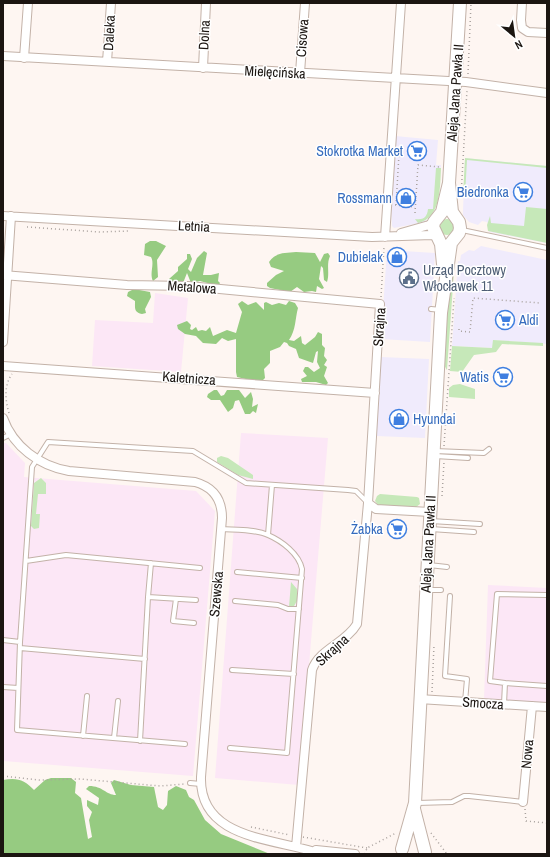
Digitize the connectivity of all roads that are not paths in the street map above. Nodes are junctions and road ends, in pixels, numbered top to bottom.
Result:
1 (28, 3) edge
2 (111, 3) edge
3 (206, 3) edge
4 (305, 3) edge
5 (401, 3) edge
6 (460, 3) edge
7 (522, 3) edge
8 (547, 33) edge
9 (3, 56) edge
10 (24, 58) junction
11 (107, 62) junction
12 (203, 68) junction
13 (300, 73) junction
14 (396, 79) junction
15 (455, 83) junction
16 (547, 93) edge
17 (449, 183) junction
18 (7, 216) edge
19 (436, 220) junction
20 (457, 228) junction
21 (437, 236) junction
22 (385, 237) junction
23 (547, 248) edge
24 (5, 275) edge
25 (444, 280) junction
26 (380, 304) joint
27 (3, 342) edge
28 (3, 366) edge
29 (375, 393) junction
30 (6, 416) edge
31 (7, 436) edge
32 (489, 449) dead end
33 (433, 454) junction
34 (468, 458) dead end
35 (36, 459) junction
36 (272, 484) junction
37 (368, 503) junction
38 (429, 521) junction
39 (480, 524) dead end
40 (221, 529) junction
41 (474, 532) dead end
42 (268, 535) junction
43 (26, 561) junction
44 (151, 563) junction
45 (427, 564) junction
46 (447, 567) dead end
47 (200, 568) dead end
48 (237, 572) dead end
49 (302, 578) junction
50 (425, 590) junction
51 (441, 590) dead end
52 (546, 595) dead end
53 (450, 596) dead end
54 (148, 597) junction
55 (176, 598) junction
56 (196, 600) dead end
57 (235, 601) dead end
58 (299, 609) junction
59 (194, 623) dead end
60 (3, 640) edge
61 (20, 642) junction
62 (20, 648) junction
63 (145, 659) junction
64 (232, 670) dead end
65 (294, 674) junction
66 (506, 683) junction
67 (547, 686) edge
68 (3, 687) edge
69 (18, 688) junction
70 (87, 696) dead end
71 (419, 699) junction
72 (118, 701) dead end
73 (465, 702) junction
74 (504, 704) junction
75 (532, 706) junction
76 (547, 707) edge
77 (83, 736) junction
78 (114, 738) junction
79 (140, 741) junction
80 (185, 744) dead end
81 (230, 748) dead end
82 (190, 784) road end
83 (201, 784) junction
84 (523, 802) joint
85 (414, 806) junction
86 (296, 847) junction
87 (309, 850) junction
88 (398, 851) edge
89 (426, 853) edge
90 (321, 854) edge
91 (355, 854) edge

1 - 10 street
2 - 11 street, Daleka
3 - 12 street, Dolna
4 - 13 street, Cisowa
5 - 14 street
6 - 15 main road, Aleja Jana Pawła II
7 - 8 street
9 - 10 street, Mielęcińska
10 - 11 street, Mielęcińska
11 - 12 street, Mielęcińska
12 - 13 street, Mielęcińska
13 - 14 street, Mielęcińska
14 - 15 street, Mielęcińska
14 - 22 street
15 - 16 street, Mielęcińska
15 - 17 main road, Aleja Jana Pawła II
17 - 19 main road, Aleja Jana Pawła II
17 - 20 main road, Aleja Jana Pawła II
18 - 22 street, Letnia
18 - 24 street
19 - 20 main road
19 - 21 main road
19 - 22 street, Letnia
20 - 21 main road
20 - 23 lane
20 - 25 main road, Aleja Jana Pawła II
21 - 22 street, Letnia
21 - 25 main road, Aleja Jana Pawła II
24 - 26 street, Metalowa
24 - 27 street
25 - 33 main road, Aleja Jana Pawła II
26 - 29 street, Skrajna
28 - 29 street, Kaletnicza
29 - 37 street, Skrajna
30 - 31 street, Szewska
31 - 35 street, Szewska
32 - 33 lane
33 - 34 lane
33 - 38 main road, Aleja Jana Pawła II
35 - 36 lane
35 - 40 street, Szewska
35 - 43 lane
36 - 37 lane
36 - 42 lane
37 - 38 street
37 - 86 street, Skrajna
38 - 39 lane
38 - 41 lane
38 - 45 main road, Aleja Jana Pawła II
40 - 42 lane
40 - 83 street, Szewska
42 - 49 lane
43 - 44 lane
43 - 61 lane
44 - 47 lane
44 - 54 lane
45 - 46 lane
45 - 50 main road, Aleja Jana Pawła II
48 - 49 lane
49 - 58 lane
50 - 51 lane
50 - 71 main road, Aleja Jana Pawła II
52 - 66 lane
53 - 73 lane
54 - 55 lane
54 - 63 lane
55 - 56 lane
55 - 59 lane
57 - 58 lane
58 - 65 lane
60 - 61 lane
61 - 62 lane
62 - 63 lane
62 - 69 lane
63 - 79 lane
64 - 65 lane
65 - 81 lane
66 - 67 lane
66 - 74 lane
68 - 69 lane
69 - 77 lane
70 - 77 lane
71 - 73 street, Smocza
71 - 85 main road, Aleja Jana Pawła II
72 - 78 lane
73 - 74 street, Smocza
74 - 75 street, Smocza
75 - 76 street, Smocza
75 - 84 street, Nowa
77 - 78 lane
78 - 79 lane
79 - 80 lane
82 - 83 lane
83 - 86 street, Szewska
84 - 85 lane
85 - 88 main road, Aleja Jana Pawła II
85 - 89 main road, Aleja Jana Pawła II
86 - 87 street, Szewska
87 - 90 street, Szewska
87 - 91 street
88 - 89 main road

